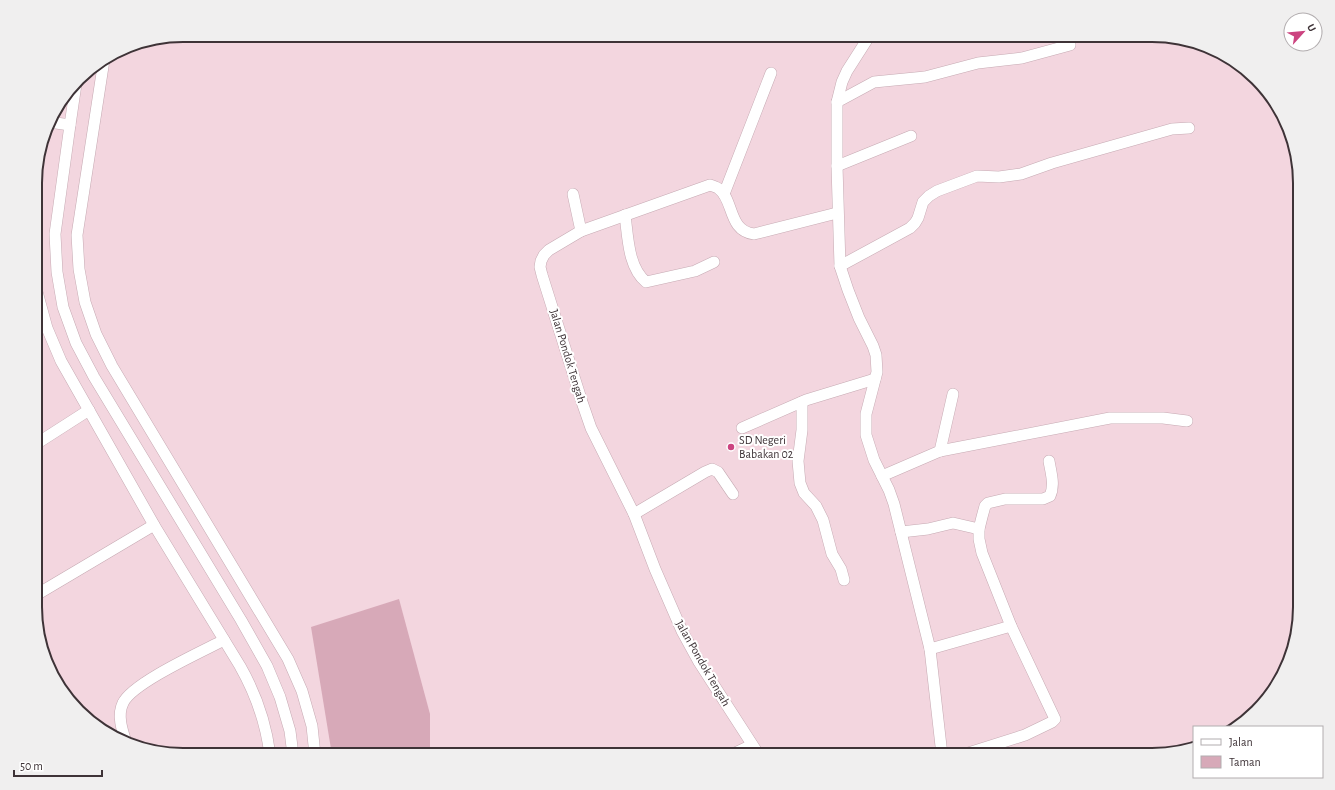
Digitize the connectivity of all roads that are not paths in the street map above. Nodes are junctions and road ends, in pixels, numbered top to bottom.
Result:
1 (866, 42) edge
2 (1070, 45) dead end
3 (103, 67) edge
4 (771, 73) dead end
5 (75, 93) edge
6 (837, 102) junction
7 (56, 123) edge
8 (70, 125) junction
9 (1189, 128) dead end
10 (911, 136) dead end
11 (836, 166) junction
12 (573, 194) dead end
13 (724, 194) junction
14 (837, 213) junction
15 (625, 216) junction
16 (581, 231) junction
17 (714, 262) dead end
18 (840, 266) junction
19 (42, 310) edge
20 (875, 379) junction
21 (953, 394) dead end
22 (802, 402) junction
23 (89, 410) junction
24 (1187, 421) dead end
25 (742, 428) dead end
26 (42, 440) edge
27 (940, 451) junction
28 (1049, 461) dead end
29 (882, 476) junction
30 (733, 494) dead end
31 (634, 514) junction
32 (154, 525) junction
33 (979, 529) junction
34 (901, 532) junction
35 (844, 580) dead end
36 (42, 590) edge
37 (1011, 626) junction
38 (224, 640) junction
39 (930, 649) junction
40 (124, 735) edge
41 (752, 744) junction
42 (269, 748) edge
43 (292, 748) edge
44 (314, 748) edge
45 (744, 748) edge
46 (755, 748) edge
47 (941, 748) edge
48 (984, 748) edge

1 - 6 street
2 - 6 street
3 - 44 street
4 - 13 street
5 - 8 street
6 - 11 street
7 - 8 street
8 - 43 street
9 - 18 street
10 - 11 street
11 - 14 street
12 - 16 street
13 - 14 street
13 - 15 street, Jalan Pondok Tengah
14 - 18 street
15 - 16 street, Jalan Pondok Tengah
15 - 17 street
16 - 31 street, Jalan Pondok Tengah
18 - 20 street
19 - 23 street
20 - 22 street
20 - 29 street
21 - 27 street
22 - 25 street
22 - 35 street
23 - 26 street
23 - 32 street
24 - 27 street
27 - 29 street
28 - 33 street
29 - 34 street
30 - 31 street
31 - 41 street, Jalan Pondok Tengah
32 - 36 street
32 - 38 street
33 - 34 street
33 - 37 street
34 - 39 street
37 - 39 street
37 - 48 street
38 - 40 street
38 - 42 street
39 - 47 street
41 - 45 street
41 - 46 street, Jalan Pondok Tengah

